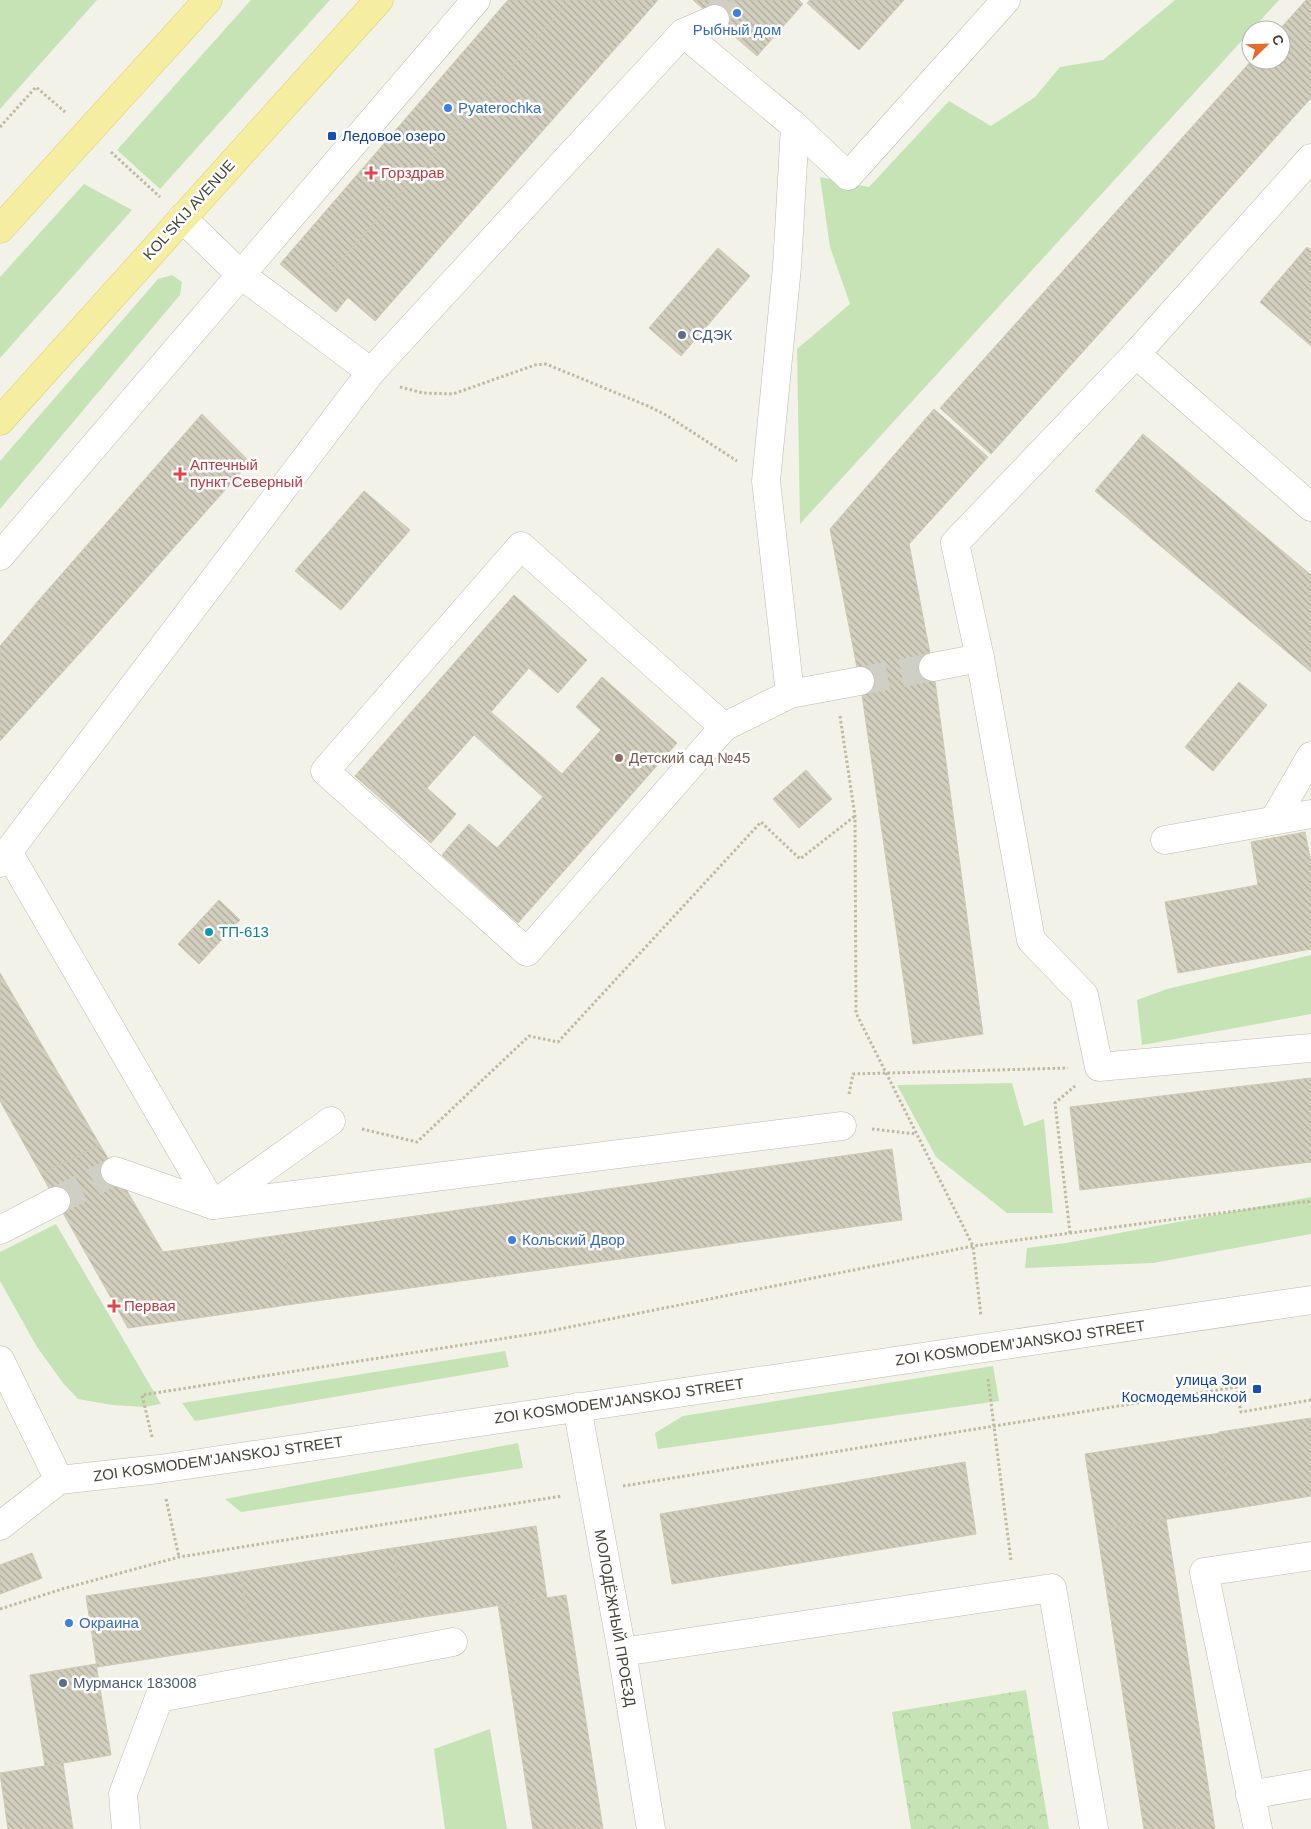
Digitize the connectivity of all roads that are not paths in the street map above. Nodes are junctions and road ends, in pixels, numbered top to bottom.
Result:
1 (208, 0) edge
2 (379, 0) edge
3 (476, 0) edge
4 (1006, 0) edge
5 (715, 19) tunnel mouth
6 (683, 33) junction
7 (795, 126) junction
8 (1309, 164) edge
9 (182, 218) junction
10 (0, 229) edge
11 (240, 274) junction
12 (1136, 354) junction
13 (371, 372) junction
14 (0, 421) edge
15 (1311, 507) edge
16 (0, 556) edge
17 (980, 658) junction
18 (933, 667) tunnel mouth
19 (848, 683) tunnel mouth
20 (790, 694) junction
21 (724, 727) junction
22 (1311, 756) edge
23 (1311, 814) edge
24 (1274, 820) junction
25 (1165, 840) dead end
26 (4, 858) edge
27 (1311, 1048) edge
28 (331, 1122) road end
29 (842, 1126) road end
30 (115, 1171) dead end
31 (56, 1201) tunnel mouth
32 (213, 1205) junction
33 (0, 1230) edge
34 (1311, 1300) edge
35 (0, 1360) edge
36 (577, 1407) junction
37 (59, 1480) junction
38 (0, 1526) edge
39 (1311, 1556) edge
40 (453, 1642) dead end
41 (622, 1652) junction
42 (1311, 1784) edge
43 (1250, 1795) junction
44 (126, 1829) edge
45 (651, 1829) edge
46 (1094, 1829) edge
47 (1258, 1829) edge

1 - 10 main road
2 - 9 main road, KOL'SKIJ AVENUE
3 - 11 street
4 - 7 street
5 - 6 street
6 - 7 street
6 - 13 street
7 - 20 street
8 - 12 street
9 - 11 street
9 - 14 main road, KOL'SKIJ AVENUE
11 - 13 street
11 - 16 street
12 - 15 street
12 - 17 street
13 - 26 street
17 - 18 street
17 - 27 street
19 - 20 street
20 - 21 street
21 - 21 street
22 - 24 street
23 - 24 street
24 - 25 street
26 - 32 street
28 - 32 street
29 - 32 street
30 - 32 street
31 - 33 street
34 - 36 street, ZOI KOSMODEM'JANSKOJ STREET
35 - 37 street
36 - 37 street, ZOI KOSMODEM'JANSKOJ STREET
36 - 41 street, МОЛОДЁЖНЫЙ ПРОЕЗД
37 - 38 street
39 - 43 street
40 - 44 street
41 - 45 street, МОЛОДЁЖНЫЙ ПРОЕЗД
41 - 46 street
42 - 43 street
43 - 47 street

